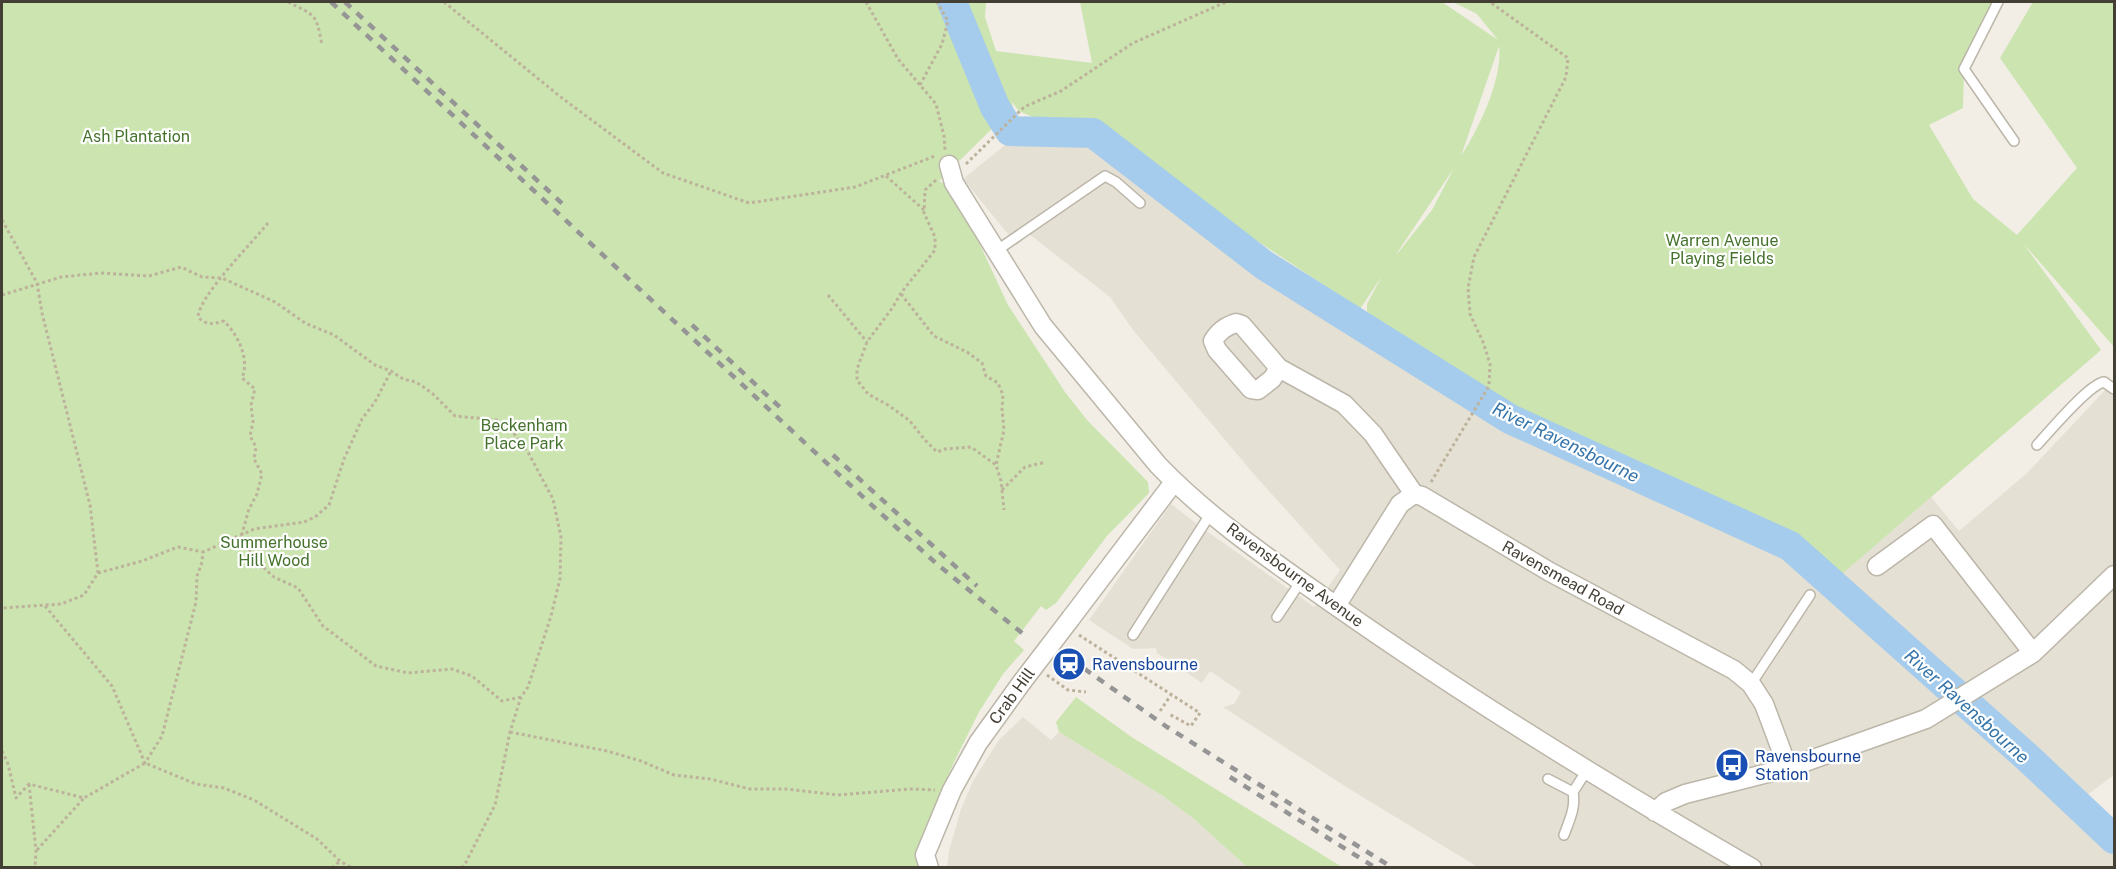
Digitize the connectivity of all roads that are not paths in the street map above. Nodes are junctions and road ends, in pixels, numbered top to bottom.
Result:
1 (1998, 2) edge
2 (2014, 141) dead end
3 (945, 169) road end
4 (1140, 202) dead end
5 (996, 251) junction
6 (1279, 368) dead end
7 (2115, 389) edge
8 (2037, 445) dead end
9 (1174, 482) junction
10 (1418, 495) junction
11 (1211, 513) junction
12 (1877, 566) dead end
13 (2115, 575) edge
14 (1300, 581) junction
15 (1810, 595) dead end
16 (1336, 606) junction
17 (1277, 617) dead end
18 (1133, 635) dead end
19 (2033, 654) junction
20 (1751, 684) junction
21 (1788, 768) junction
22 (1587, 770) junction
23 (1548, 779) dead end
24 (1573, 792) junction
25 (1655, 812) junction
26 (1564, 835) dead end
27 (929, 867) edge
28 (1752, 867) edge

1 - 2 lane
3 - 5 street, Ravensbourne Avenue
4 - 5 lane
5 - 9 street, Ravensbourne Avenue
6 - 10 street
7 - 8 lane
9 - 11 street, Ravensbourne Avenue
9 - 27 street, Crab Hill, bridge
10 - 16 street
10 - 20 street, Ravensmead Road
11 - 14 street, Ravensbourne Avenue
11 - 18 lane
12 - 19 street
13 - 19 street
14 - 16 street, Ravensbourne Avenue
14 - 17 lane
15 - 20 lane
16 - 22 street, Ravensbourne Avenue
19 - 21 street
20 - 21 street, Ravensmead Road
21 - 25 street
22 - 24 lane
22 - 25 street, Ravensbourne Avenue
23 - 24 lane
24 - 26 lane
25 - 28 street, Ravensbourne Avenue

